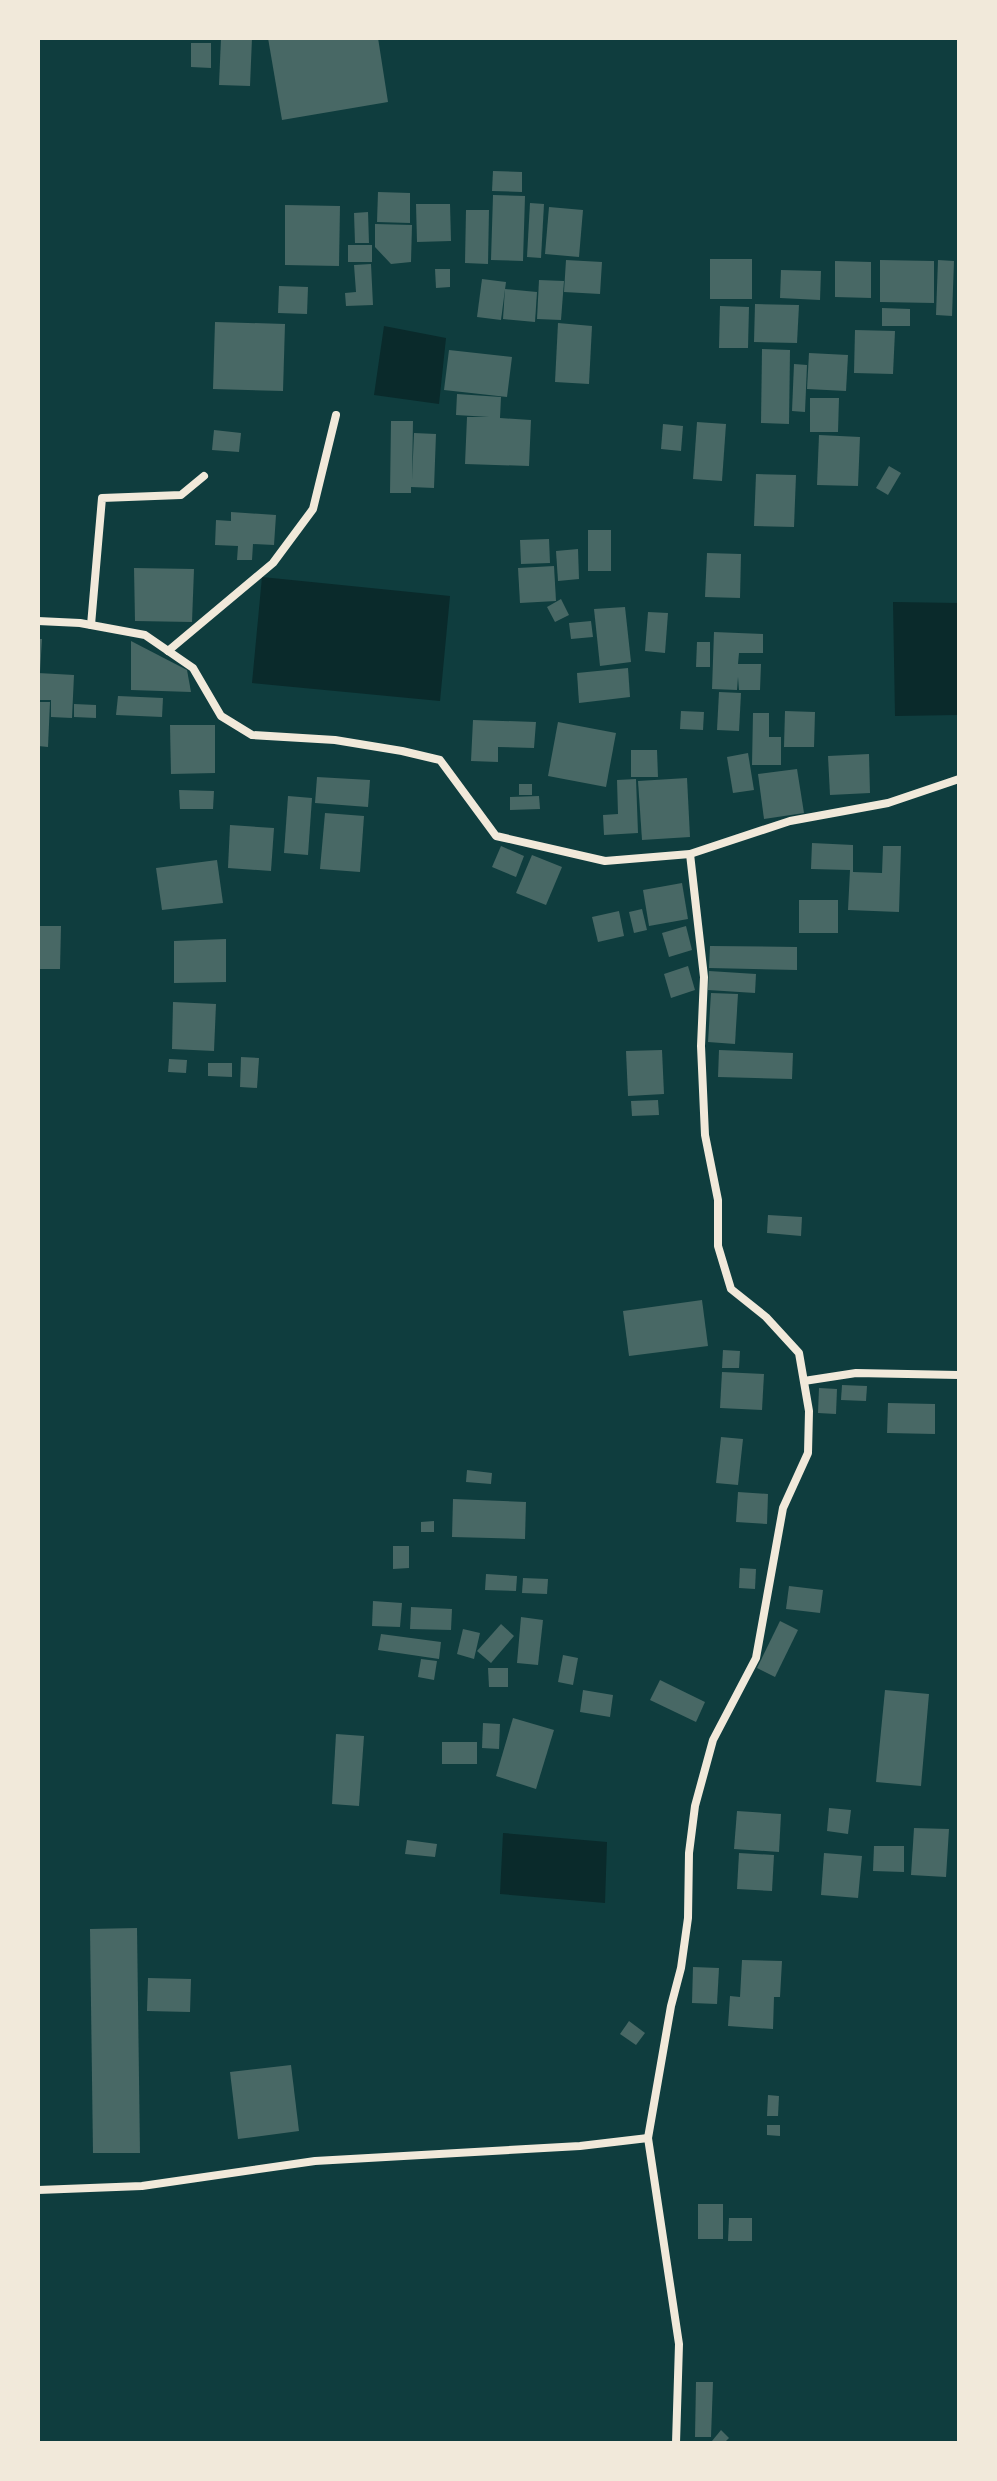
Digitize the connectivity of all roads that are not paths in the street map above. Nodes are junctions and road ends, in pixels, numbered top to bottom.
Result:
1 (336, 415) dead end
2 (204, 476) dead end
3 (38, 621) edge
4 (91, 625) junction
5 (168, 651) junction
6 (959, 779) edge
7 (690, 854) junction
8 (959, 1375) edge
9 (804, 1381) junction
10 (648, 2138) junction
11 (38, 2190) edge
12 (676, 2443) edge

1 - 5 street
2 - 4 street
3 - 4 street
4 - 5 street
5 - 7 street
6 - 7 street
7 - 9 street
8 - 9 street
9 - 10 street
10 - 11 street
10 - 12 street

